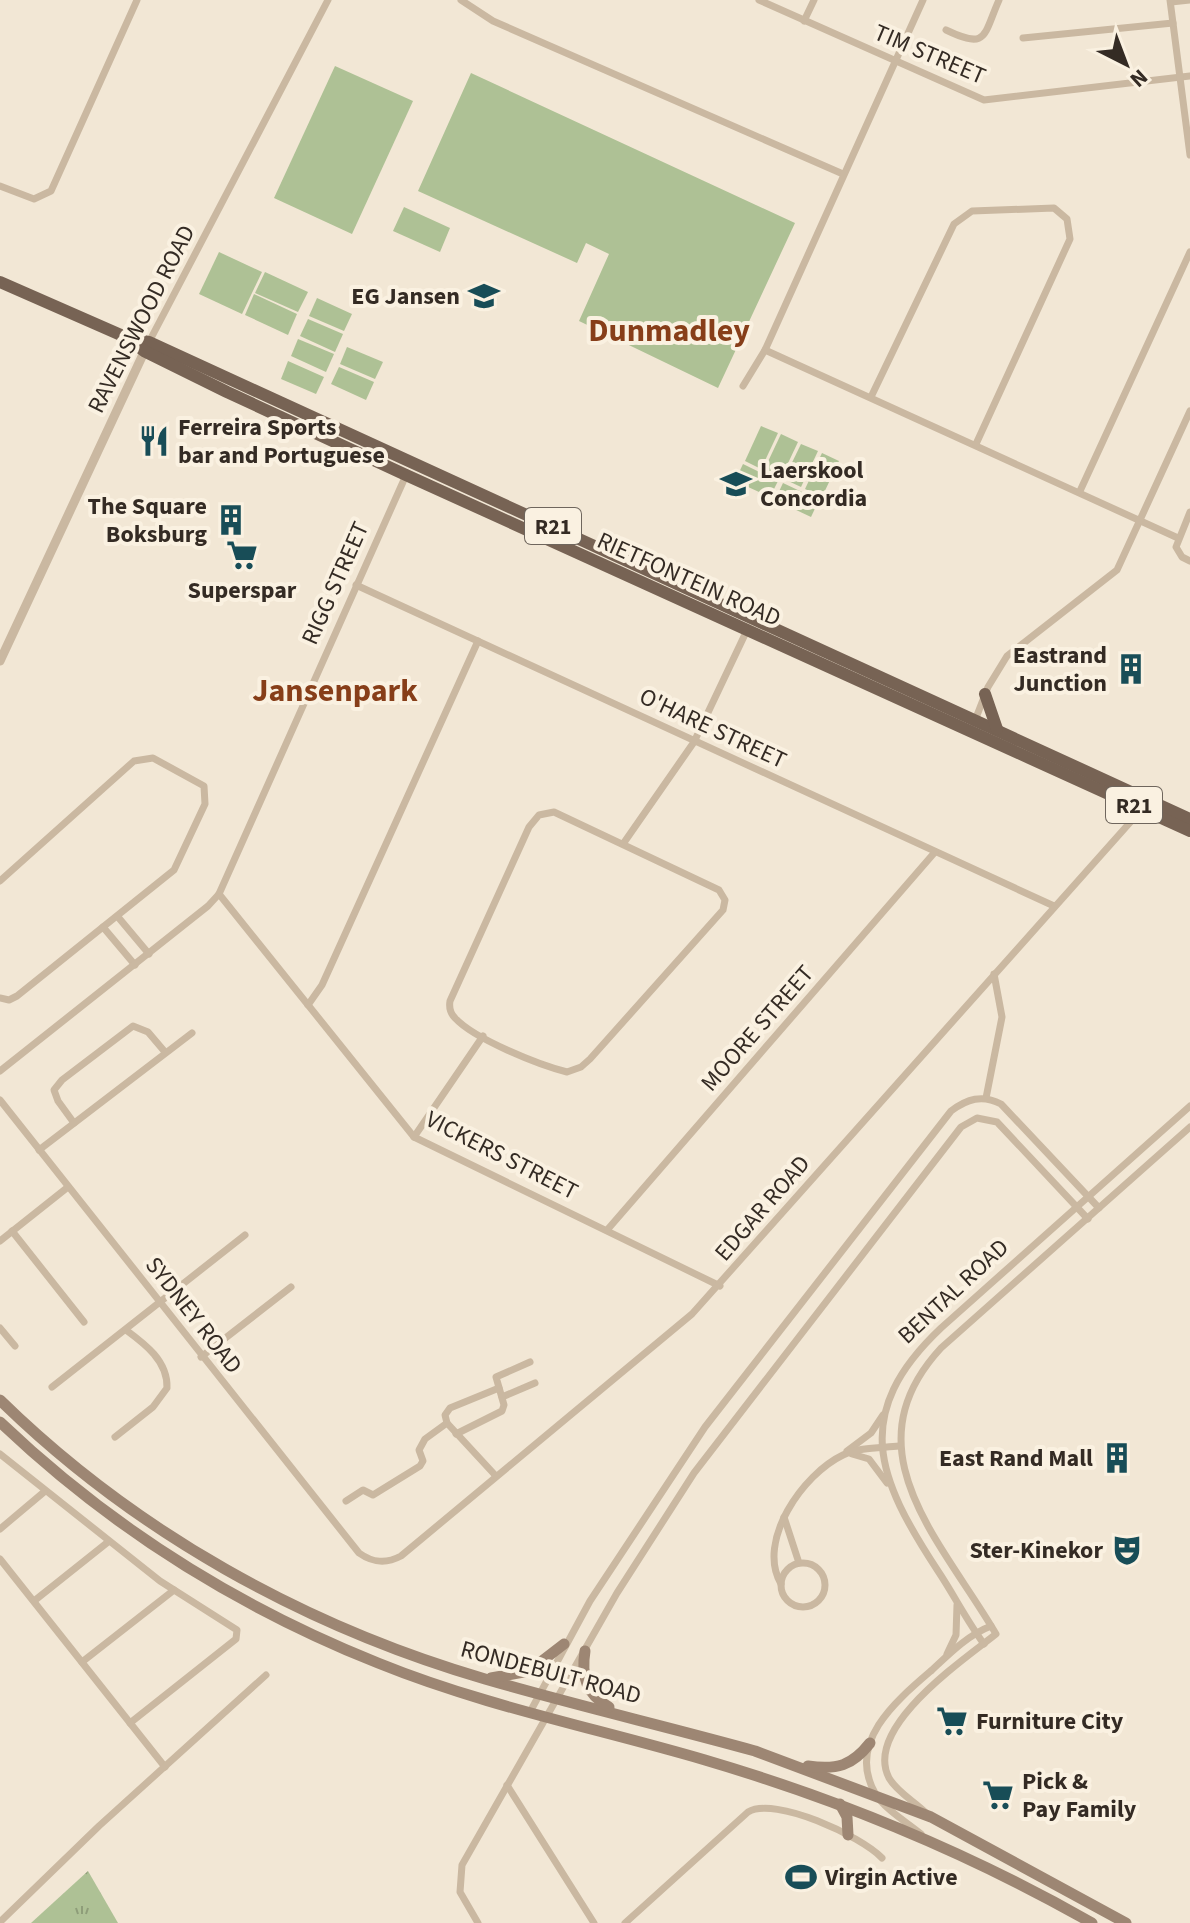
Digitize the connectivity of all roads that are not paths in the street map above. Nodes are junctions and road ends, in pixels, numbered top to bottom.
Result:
1 (137, 0) edge
2 (328, 0) edge
3 (461, 0) edge
4 (759, 0) edge
5 (814, 0) edge
6 (923, 0) edge
7 (999, 0) edge
8 (1190, 0) edge
9 (1171, 1) edge
10 (804, 21) junction
11 (1173, 23) junction
12 (946, 30) dead end
13 (1023, 38) dead end
14 (896, 62) junction
15 (1190, 76) edge
16 (1179, 77) junction
17 (1190, 155) edge
18 (843, 174) junction
19 (0, 186) edge
20 (1190, 252) edge
21 (0, 282) edge
22 (147, 347) junction
23 (765, 350) junction
24 (743, 386) dead end
25 (871, 397) junction
26 (1190, 411) edge
27 (976, 444) junction
28 (409, 469) junction
29 (1080, 491) junction
30 (1190, 512) edge
31 (524, 513) junction
32 (1141, 519) junction
33 (518, 527) junction
34 (1178, 538) junction
35 (1190, 561) edge
36 (356, 585) junction
37 (753, 617) junction
38 (747, 630) junction
39 (478, 641) junction
40 (804, 649) junction
41 (0, 661) edge
42 (985, 694) junction
43 (972, 725) junction
44 (997, 729) junction
45 (694, 742) junction
46 (1142, 809) junction
47 (1190, 819) edge
48 (1190, 831) edge
49 (623, 844) junction
50 (935, 852) junction
51 (0, 881) edge
52 (219, 894) junction
53 (1054, 906) junction
54 (118, 917) junction
55 (103, 927) junction
56 (149, 954) junction
57 (135, 965) junction
58 (994, 974) junction
59 (0, 998) edge
60 (308, 1005) junction
61 (192, 1033) dead end
62 (483, 1036) junction
63 (165, 1052) junction
64 (1, 1067) edge
65 (986, 1098) junction
66 (0, 1100) edge
67 (1190, 1106) edge
68 (74, 1123) junction
69 (1190, 1127) edge
70 (414, 1137) junction
71 (39, 1150) junction
72 (68, 1187) junction
73 (1087, 1194) junction
74 (1075, 1205) junction
75 (1099, 1208) junction
76 (1088, 1219) junction
77 (608, 1229) junction
78 (12, 1231) junction
79 (245, 1235) dead end
80 (0, 1241) edge
81 (720, 1286) junction
82 (291, 1287) dead end
83 (160, 1304) junction
84 (84, 1322) dead end
85 (0, 1328) edge
86 (126, 1330) junction
87 (15, 1346) dead end
88 (201, 1357) junction
89 (530, 1362) dead end
90 (535, 1383) dead end
91 (52, 1387) dead end
92 (501, 1393) junction
93 (0, 1400) edge
94 (885, 1413) junction
95 (0, 1422) edge
96 (447, 1423) junction
97 (456, 1434) junction
98 (115, 1437) dead end
99 (899, 1446) junction
100 (883, 1448) junction
101 (0, 1454) edge
102 (844, 1454) junction
103 (495, 1475) junction
104 (890, 1488) junction
105 (44, 1492) junction
106 (346, 1501) dead end
107 (784, 1517) junction
108 (0, 1529) edge
109 (108, 1542) junction
110 (359, 1553) joint
111 (0, 1559) edge
112 (799, 1563) junction
113 (781, 1584) junction
114 (174, 1590) junction
115 (955, 1597) junction
116 (34, 1601) junction
117 (993, 1630) junction
118 (975, 1632) junction
119 (564, 1644) junction
120 (984, 1644) junction
121 (585, 1651) junction
122 (944, 1659) junction
123 (82, 1662) junction
124 (266, 1675) dead end
125 (483, 1679) junction
126 (539, 1694) junction
127 (557, 1699) junction
128 (530, 1712) junction
129 (622, 1714) junction
130 (547, 1718) junction
131 (130, 1723) junction
132 (870, 1743) junction
133 (792, 1764) junction
134 (165, 1767) junction
135 (507, 1785) junction
136 (876, 1796) junction
137 (840, 1804) junction
138 (931, 1817) junction
139 (848, 1835) junction
140 (925, 1837) junction
141 (882, 1858) dead end
142 (0, 1922) edge
143 (478, 1923) edge
144 (594, 1923) edge
145 (625, 1923) edge
146 (1092, 1923) edge
147 (1126, 1923) edge

1 - 19 street
2 - 22 street, RAVENSWOOD ROAD
3 - 18 street
4 - 10 street, TIM STREET
5 - 10 street
6 - 14 street
7 - 12 street
8 - 9 street
9 - 11 street
10 - 14 street, TIM STREET
11 - 13 street
11 - 16 street
14 - 16 street, TIM STREET
14 - 18 street
15 - 16 street, TIM STREET
16 - 17 street
18 - 23 street
20 - 29 street
21 - 22 main road, RIETFONTEIN ROAD / R21
22 - 28 main road, RIETFONTEIN ROAD / R21
22 - 41 street, RAVENSWOOD ROAD
23 - 24 street
23 - 25 street
25 - 27 street
25 - 27 street
26 - 32 street
27 - 29 street
28 - 31 main road, RIETFONTEIN ROAD / R21
28 - 33 main road, RIETFONTEIN ROAD / R21
28 - 36 street, RIGG STREET
29 - 32 street
30 - 34 street
31 - 33 main road
31 - 37 main road, RIETFONTEIN ROAD / R21
32 - 34 street
32 - 42 street
33 - 38 main road, RIETFONTEIN ROAD / R21
34 - 35 street
36 - 39 street, O'HARE STREET
36 - 52 street, RIGG STREET
37 - 38 street
37 - 40 main road, RIETFONTEIN ROAD / R21
38 - 40 main road, RIETFONTEIN ROAD / R21
38 - 45 street
39 - 45 street, O'HARE STREET
39 - 60 street
40 - 43 main road, RIETFONTEIN ROAD / R21
42 - 43 street
42 - 44 main road
43 - 44 main road, RIETFONTEIN ROAD / R21
43 - 46 main road, RIETFONTEIN ROAD / R21
44 - 47 main road, RIETFONTEIN ROAD / R21
45 - 49 street
45 - 50 street, O'HARE STREET
46 - 48 main road, RIETFONTEIN ROAD / R21
46 - 53 street, EDGAR ROAD
49 - 62 street
49 - 62 street
50 - 53 street, O'HARE STREET
50 - 77 street, MOORE STREET
51 - 54 street
52 - 56 street
52 - 60 street, VICKERS STREET
53 - 58 street, EDGAR ROAD
54 - 55 street
54 - 56 street
55 - 57 street
55 - 59 street
56 - 57 street
57 - 64 street
58 - 65 street
58 - 81 street, EDGAR ROAD
60 - 70 street, VICKERS STREET
61 - 63 street
62 - 70 street
63 - 68 street
63 - 68 street
65 - 73 street
65 - 119 street
66 - 71 street, SYDNEY ROAD
67 - 73 street, BENTAL ROAD
68 - 71 street
69 - 75 street, BENTAL ROAD
70 - 77 street, VICKERS STREET
71 - 72 street, SYDNEY ROAD
72 - 78 street
72 - 83 street, SYDNEY ROAD
73 - 74 street, BENTAL ROAD
73 - 75 street
74 - 76 street
74 - 94 street, BENTAL ROAD
74 - 121 street
75 - 76 street, BENTAL ROAD
76 - 99 street, BENTAL ROAD
77 - 81 street, VICKERS STREET
78 - 80 street
78 - 84 street
79 - 83 street
81 - 103 street, EDGAR ROAD
82 - 88 street
83 - 86 street
83 - 88 street, SYDNEY ROAD
85 - 87 street
86 - 91 street
86 - 98 street
88 - 110 street, SYDNEY ROAD
89 - 92 street
90 - 92 street
92 - 96 street
92 - 97 street
93 - 125 main road, RONDEBULT ROAD
94 - 100 street, BENTAL ROAD
94 - 102 street
95 - 128 main road, RONDEBULT ROAD
96 - 97 street
96 - 106 street
97 - 103 street
99 - 100 street
99 - 117 street, BENTAL ROAD
100 - 102 street
100 - 104 street, BENTAL ROAD
101 - 105 street
102 - 104 street
102 - 107 street
103 - 110 street, EDGAR ROAD
104 - 115 street, BENTAL ROAD
105 - 108 street
105 - 109 street
107 - 112 street
107 - 113 street
109 - 114 street
109 - 116 street
111 - 116 street
112 - 113 street
112 - 113 street
114 - 123 street
114 - 131 street
115 - 118 street, BENTAL ROAD
115 - 122 street
116 - 123 street
117 - 118 street
117 - 120 street
118 - 120 street, BENTAL ROAD
118 - 122 street
119 - 125 main road
119 - 126 street
120 - 138 street
121 - 127 street
121 - 129 main road
122 - 132 street
123 - 131 street
124 - 134 street
125 - 126 main road, RONDEBULT ROAD
126 - 127 main road, RONDEBULT ROAD
126 - 128 street
127 - 129 main road, RONDEBULT ROAD
127 - 130 street
128 - 130 main road, RONDEBULT ROAD
129 - 133 main road, RONDEBULT ROAD
130 - 135 street
130 - 137 main road, RONDEBULT ROAD
131 - 134 street
132 - 133 main road
132 - 136 street
133 - 136 main road, RONDEBULT ROAD
134 - 142 street
135 - 143 street
135 - 144 street
136 - 138 main road, RONDEBULT ROAD
136 - 140 street
137 - 139 main road
137 - 140 main road, RONDEBULT ROAD
138 - 147 main road, RONDEBULT ROAD
139 - 141 street
139 - 145 street
140 - 146 main road, RONDEBULT ROAD

